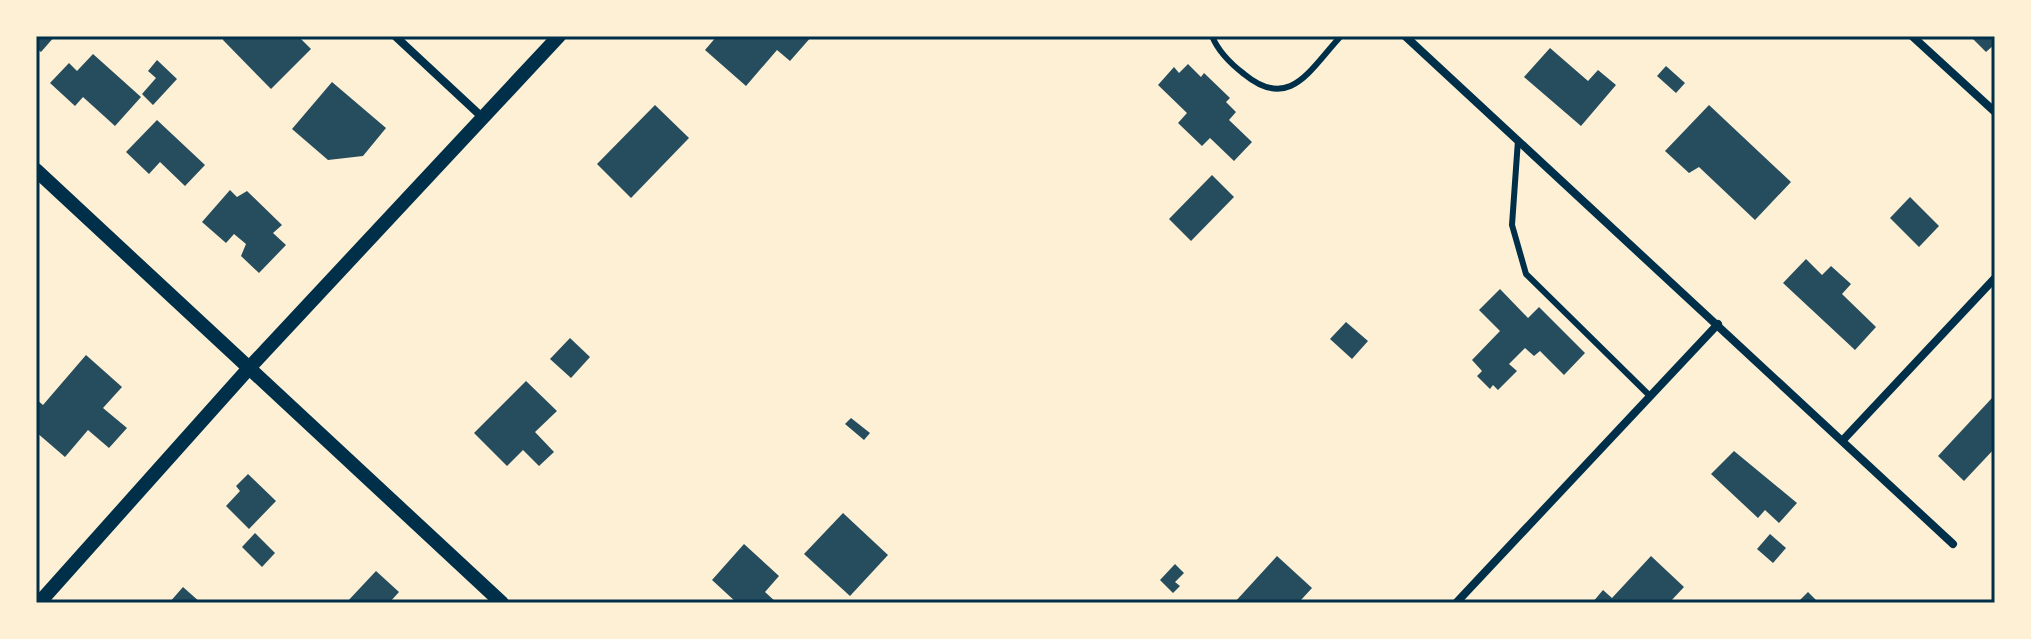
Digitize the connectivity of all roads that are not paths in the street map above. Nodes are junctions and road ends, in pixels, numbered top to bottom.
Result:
1 (395, 36) edge
2 (559, 36) edge
3 (1212, 36) edge
4 (1341, 36) edge
5 (1405, 36) edge
6 (1912, 36) edge
7 (1995, 112) edge
8 (482, 117) junction
9 (1518, 140) junction
10 (36, 170) edge
11 (1995, 278) edge
12 (1718, 324) junction
13 (250, 367) junction
14 (1650, 396) junction
15 (1843, 440) junction
16 (1953, 544) dead end
17 (39, 603) edge
18 (502, 603) edge
19 (1456, 603) edge

1 - 8 street
2 - 8 street
3 - 4 lane
5 - 9 street
6 - 7 street
8 - 13 street
9 - 12 street
9 - 14 lane
10 - 13 street
11 - 15 street
12 - 14 street
12 - 15 street
13 - 17 street
13 - 18 street
14 - 19 street
15 - 16 street

